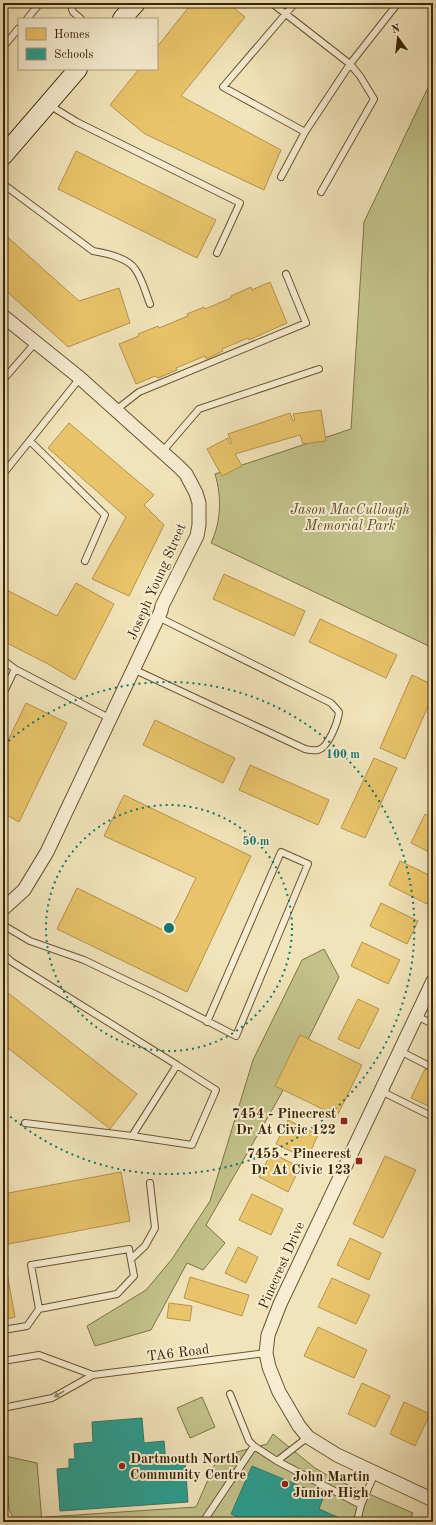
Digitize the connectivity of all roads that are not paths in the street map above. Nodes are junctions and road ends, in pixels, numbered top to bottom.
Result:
1 (40, 3) edge
2 (70, 3) edge
3 (272, 3) edge
4 (295, 3) edge
5 (398, 3) edge
6 (286, 14) junction
7 (28, 18) edge
8 (80, 18) edge
9 (18, 29) edge
10 (4, 43) edge
11 (350, 64) junction
12 (77, 70) edge
13 (48, 105) junction
14 (305, 132) junction
15 (3, 156) edge
16 (281, 176) dead end
17 (3, 184) edge
18 (321, 192) dead end
19 (217, 253) dead end
20 (286, 274) dead end
21 (150, 304) dead end
22 (3, 316) edge
23 (36, 342) junction
24 (319, 369) dead end
25 (80, 378) junction
26 (3, 380) edge
27 (116, 410) junction
28 (30, 441) junction
29 (162, 452) junction
30 (3, 474) edge
31 (85, 561) dead end
32 (158, 617) junction
33 (3, 660) edge
34 (15, 669) junction
35 (133, 669) junction
36 (3, 694) edge
37 (111, 719) junction
38 (3, 909) edge
39 (3, 924) edge
40 (3, 954) edge
41 (433, 981) edge
42 (416, 1016) junction
43 (207, 1022) junction
44 (433, 1024) edge
45 (400, 1051) junction
46 (177, 1065) junction
47 (433, 1068) edge
48 (381, 1091) junction
49 (433, 1117) edge
50 (25, 1123) dead end
51 (132, 1136) junction
52 (150, 1183) dead end
53 (131, 1259) junction
54 (39, 1309) junction
55 (3, 1330) edge
56 (266, 1353) junction
57 (3, 1361) edge
58 (92, 1375) junction
59 (230, 1394) dead end
60 (3, 1408) edge
61 (308, 1437) junction
62 (254, 1446) junction
63 (277, 1462) junction
64 (375, 1473) junction
65 (433, 1500) edge
66 (361, 1505) junction
67 (203, 1522) edge
68 (357, 1522) edge

1 - 7 lane
2 - 8 lane
3 - 6 lane
4 - 6 lane
5 - 11 lane
6 - 11 lane
6 - 14 lane
9 - 10 lane
11 - 14 lane
11 - 18 lane
12 - 13 street
13 - 15 street
13 - 19 lane
14 - 16 lane
17 - 21 lane
20 - 27 lane
22 - 23 street, Joseph Young Street
23 - 25 street, Joseph Young Street
23 - 26 lane
24 - 29 lane
25 - 27 street, Joseph Young Street
25 - 28 lane
27 - 29 street, Joseph Young Street
28 - 30 lane
28 - 31 lane
29 - 32 street, Joseph Young Street
32 - 35 street, Joseph Young Street
32 - 35 lane
33 - 34 lane
34 - 36 lane
34 - 37 lane
35 - 37 street, Joseph Young Street
37 - 38 street, Joseph Young Street
39 - 43 lane
40 - 46 lane
41 - 42 street, Pinecrest Drive
42 - 44 lane
42 - 45 street, Pinecrest Drive
43 - 43 lane
45 - 47 lane
45 - 48 street, Pinecrest Drive
46 - 51 lane
46 - 51 lane
48 - 49 lane
48 - 56 street, Pinecrest Drive
50 - 51 lane
52 - 53 lane
53 - 54 lane
53 - 54 lane
54 - 55 lane
56 - 58 lane, TA6 Road
56 - 61 street, Pinecrest Drive
57 - 58 lane, TA6 Road
58 -> 60 lane, TA6 Road
59 - 62 lane
61 - 63 lane
61 - 64 street, Pinecrest Drive
62 - 63 lane
62 - 67 lane
63 - 66 lane
64 - 65 street, Pinecrest Drive
64 - 66 lane
66 - 68 lane

